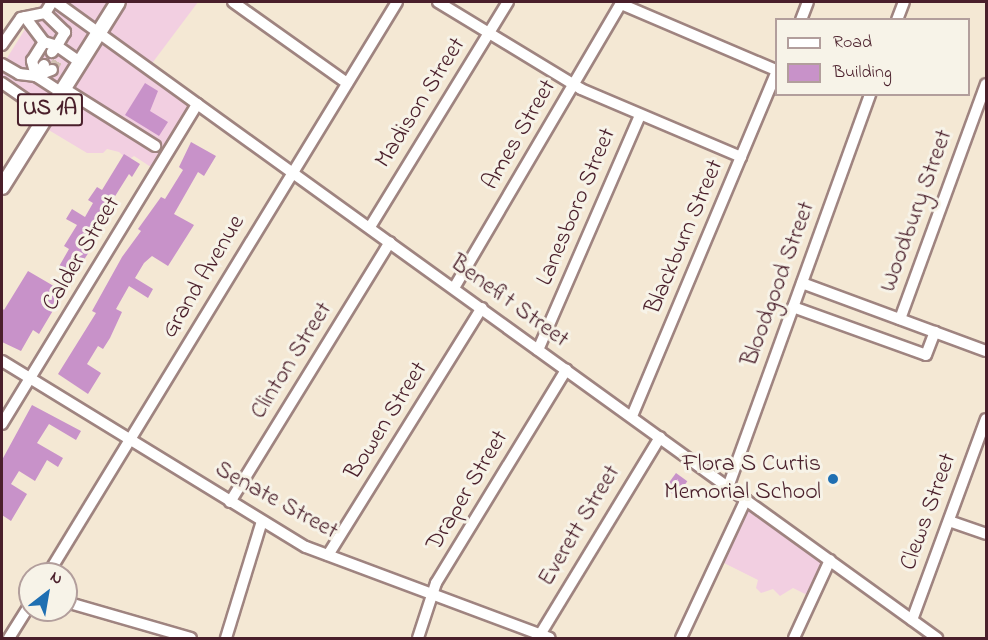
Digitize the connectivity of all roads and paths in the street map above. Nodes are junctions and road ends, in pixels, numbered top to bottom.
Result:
1 (54, 2) edge
2 (117, 2) edge
3 (233, 2) edge
4 (397, 2) edge
5 (438, 2) edge
6 (508, 2) edge
7 (808, 2) edge
8 (904, 2) edge
9 (622, 3) edge
10 (28, 13) junction
11 (45, 13) junction
12 (76, 17) junction
13 (802, 18) edge
14 (898, 18) edge
15 (65, 32) junction
16 (99, 33) junction
17 (489, 33) junction
18 (44, 42) junction
19 (2, 45) edge
20 (58, 51) junction
21 (80, 62) junction
22 (2, 64) edge
23 (48, 67) tunnel mouth
24 (775, 71) edge
25 (36, 76) junction
26 (775, 77) edge
27 (2, 83) edge
28 (347, 83) junction
29 (573, 84) junction
30 (987, 84) edge
31 (62, 90) junction
32 (869, 96) edge
33 (197, 104) junction
34 (47, 114) junction
35 (640, 115) junction
36 (155, 146) dead end
37 (741, 157) junction
38 (293, 172) junction
39 (2, 187) edge
40 (370, 227) junction
41 (390, 242) junction
42 (802, 284) junction
43 (454, 288) junction
44 (793, 307) junction
45 (482, 308) junction
46 (900, 319) junction
47 (934, 332) junction
48 (538, 350) junction
49 (987, 351) edge
50 (2, 361) edge
51 (566, 370) junction
52 (30, 379) junction
53 (632, 416) junction
54 (986, 420) edge
55 (2, 424) edge
56 (660, 437) junction
57 (130, 441) junction
58 (728, 487) junction
59 (746, 499) junction
60 (230, 502) junction
61 (262, 521) junction
62 (949, 521) junction
63 (987, 534) edge
64 (328, 555) junction
65 (830, 560) junction
66 (55, 562) edge
67 (430, 594) junction
68 (78, 606) edge
69 (912, 620) junction
70 (19, 622) edge
71 (922, 634) edge
72 (538, 637) edge
73 (9, 639) edge
74 (191, 639) edge
75 (226, 639) edge
76 (417, 639) edge
77 (550, 639) edge
78 (681, 639) edge
79 (794, 639) edge
80 (937, 639) edge

1 - 11 street
1 - 12 street, Benefit Street
2 - 16 main road, US 1A
3 - 28 street
4 - 28 street, Grand Avenue
5 - 17 street
6 - 17 street, Madison Street
7 - 13 street
8 - 14 street
9 - 24 street
9 - 29 street, Ames Street
10 - 11 street
10 - 18 street
10 - 19 street
11 - 15 street
12 - 15 street
12 - 16 street, Benefit Street
15 - 20 street
16 - 21 main road, US 1A
16 - 33 street, Benefit Street
17 - 29 street
17 - 40 street, Madison Street
18 - 20 street
18 - 25 street
20 - 21 street
21 - 31 main road, US 1A
22 - 25 street
23 - 25 street
25 - 31 street
26 - 37 street, Blackburn Street
27 - 34 street
28 - 38 street, Grand Avenue
29 - 35 street
29 - 43 street, Ames Street
30 - 46 street, Woodbury Street
31 - 34 main road, US 1A
31 - 36 street
32 - 42 street, Bloodgood Street
33 - 38 street, Benefit Street
33 - 52 street, Calder Street
34 - 39 main road, US 1A
35 - 37 street
35 - 48 street, Lanesboro Street
37 - 53 street, Blackburn Street
38 - 40 street, Benefit Street
38 - 57 street, Grand Avenue
40 - 41 street, Benefit Street
41 - 43 street, Benefit Street
41 - 60 street, Clinton Street
42 - 44 street, Bloodgood Street
42 - 46 street
43 - 45 street, Benefit Street
44 - 47 street
44 - 58 street, Bloodgood Street
45 - 48 street, Benefit Street
45 - 64 street, Bowen Street
46 - 47 street
47 - 49 street
48 - 51 street, Benefit Street
50 - 52 street, Senate Street
51 - 53 street, Benefit Street
51 - 67 street, Draper Street
52 - 55 street, Calder Street
52 - 57 street, Senate Street
53 - 56 street, Benefit Street
54 - 62 street, Clews Street
56 - 58 street, Benefit Street
56 - 72 street, Everett Street
57 - 60 street, Senate Street
57 - 66 street, Grand Avenue
58 - 59 street, Benefit Street
59 - 65 street, Benefit Street
59 - 78 street
60 - 61 street, Senate Street
61 - 64 street, Senate Street
61 - 75 street
62 - 63 street
62 - 69 street, Clews Street
64 - 67 street, Senate Street
65 - 69 street, Benefit Street
65 - 79 street
67 - 72 street, Senate Street
67 - 76 street, Draper Street
68 - 74 street
69 - 71 street, Benefit Street
70 - 73 street
71 - 80 street, Benefit Street
72 - 77 street, Senate Street

